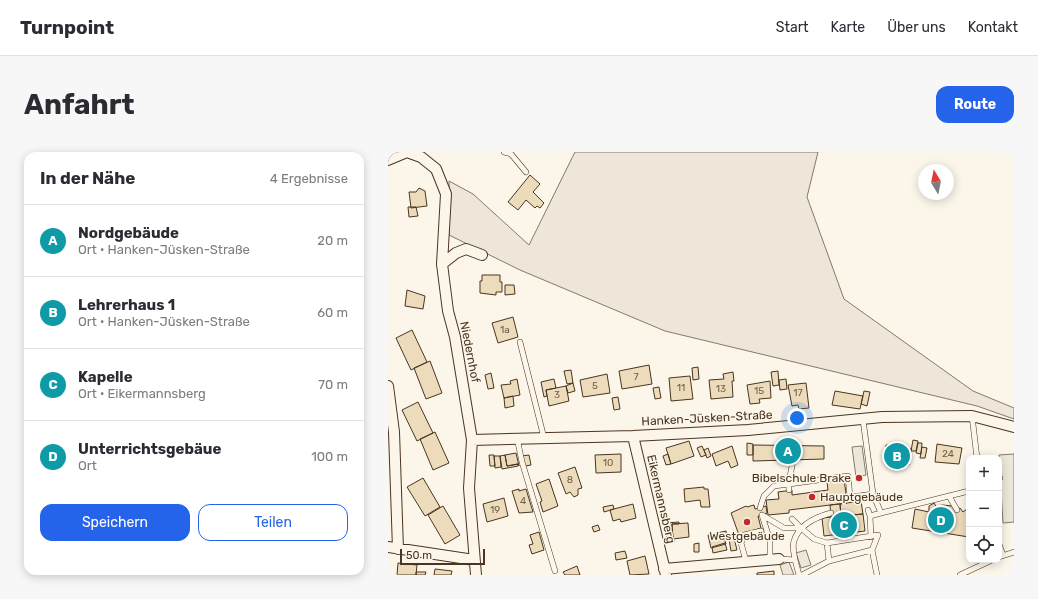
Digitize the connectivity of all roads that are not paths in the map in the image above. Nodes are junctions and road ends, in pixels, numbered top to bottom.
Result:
1 (407, 152) edge
2 (504, 152) edge
3 (424, 154) edge
4 (388, 160) edge
5 (526, 172) dead end
6 (482, 255) dead end
7 (442, 264) junction
8 (520, 342) dead end
9 (388, 386) edge
10 (972, 416) junction
11 (863, 420) junction
12 (1014, 427) edge
13 (633, 436) junction
14 (517, 438) junction
15 (544, 438) junction
16 (472, 440) junction
17 (977, 455) edge
18 (792, 459) dead end
19 (788, 483) junction
20 (789, 490) dead end
21 (966, 492) edge
22 (873, 494) junction
23 (949, 496) junction
24 (760, 508) dead end
25 (868, 510) dead end
26 (958, 510) dead end
27 (831, 513) dead end
28 (881, 513) junction
29 (870, 516) junction
30 (792, 519) dead end
31 (801, 528) junction
32 (761, 530) dead end
33 (871, 537) junction
34 (826, 543) junction
35 (393, 548) edge
36 (872, 550) junction
37 (1014, 552) edge
38 (1002, 556) edge
39 (774, 559) junction
40 (474, 560) junction
41 (795, 560) junction
42 (829, 561) junction
43 (746, 562) junction
44 (986, 563) edge
45 (555, 572) dead end
46 (665, 572) edge
47 (476, 575) edge
48 (801, 575) edge
49 (877, 575) edge
50 (960, 575) edge

1 - 3 street, Niedernhof
1 - 4 street
2 - 5 lane
3 - 7 street, Niedernhof
6 - 7 street
7 - 16 street, Niedernhof
8 - 15 lane
9 - 35 street
10 - 11 street, Hanken-Jüsken-Straße
10 - 12 street, Hanken-Jüsken-Straße
10 - 17 lane
11 - 13 street, Hanken-Jüsken-Straße
11 - 22 lane
13 - 15 street, Hanken-Jüsken-Straße
13 - 46 street, Eikermannsberg
14 - 15 street, Hanken-Jüsken-Straße
14 - 16 street, Hanken-Jüsken-Straße
14 - 45 lane
16 - 40 street, Niedernhof
18 - 19 lane
19 - 20 lane
19 - 22 lane
19 - 24 lane
21 - 23 lane
22 - 28 lane
23 - 26 lane
23 - 28 lane
25 - 29 lane
27 - 31 lane
28 - 29 lane
29 - 33 lane
30 - 31 lane
31 - 34 lane
31 - 39 lane
31 - 41 lane
32 - 43 lane
33 - 34 lane
33 - 36 lane
34 - 42 lane
35 - 40 street
36 - 42 lane
36 - 49 lane
37 - 38 lane
39 - 41 lane
39 - 43 street, Eikermannsberg
40 - 47 street, Niedernhof
41 - 48 lane
42 - 48 lane
43 - 46 street, Eikermannsberg
44 - 50 lane

